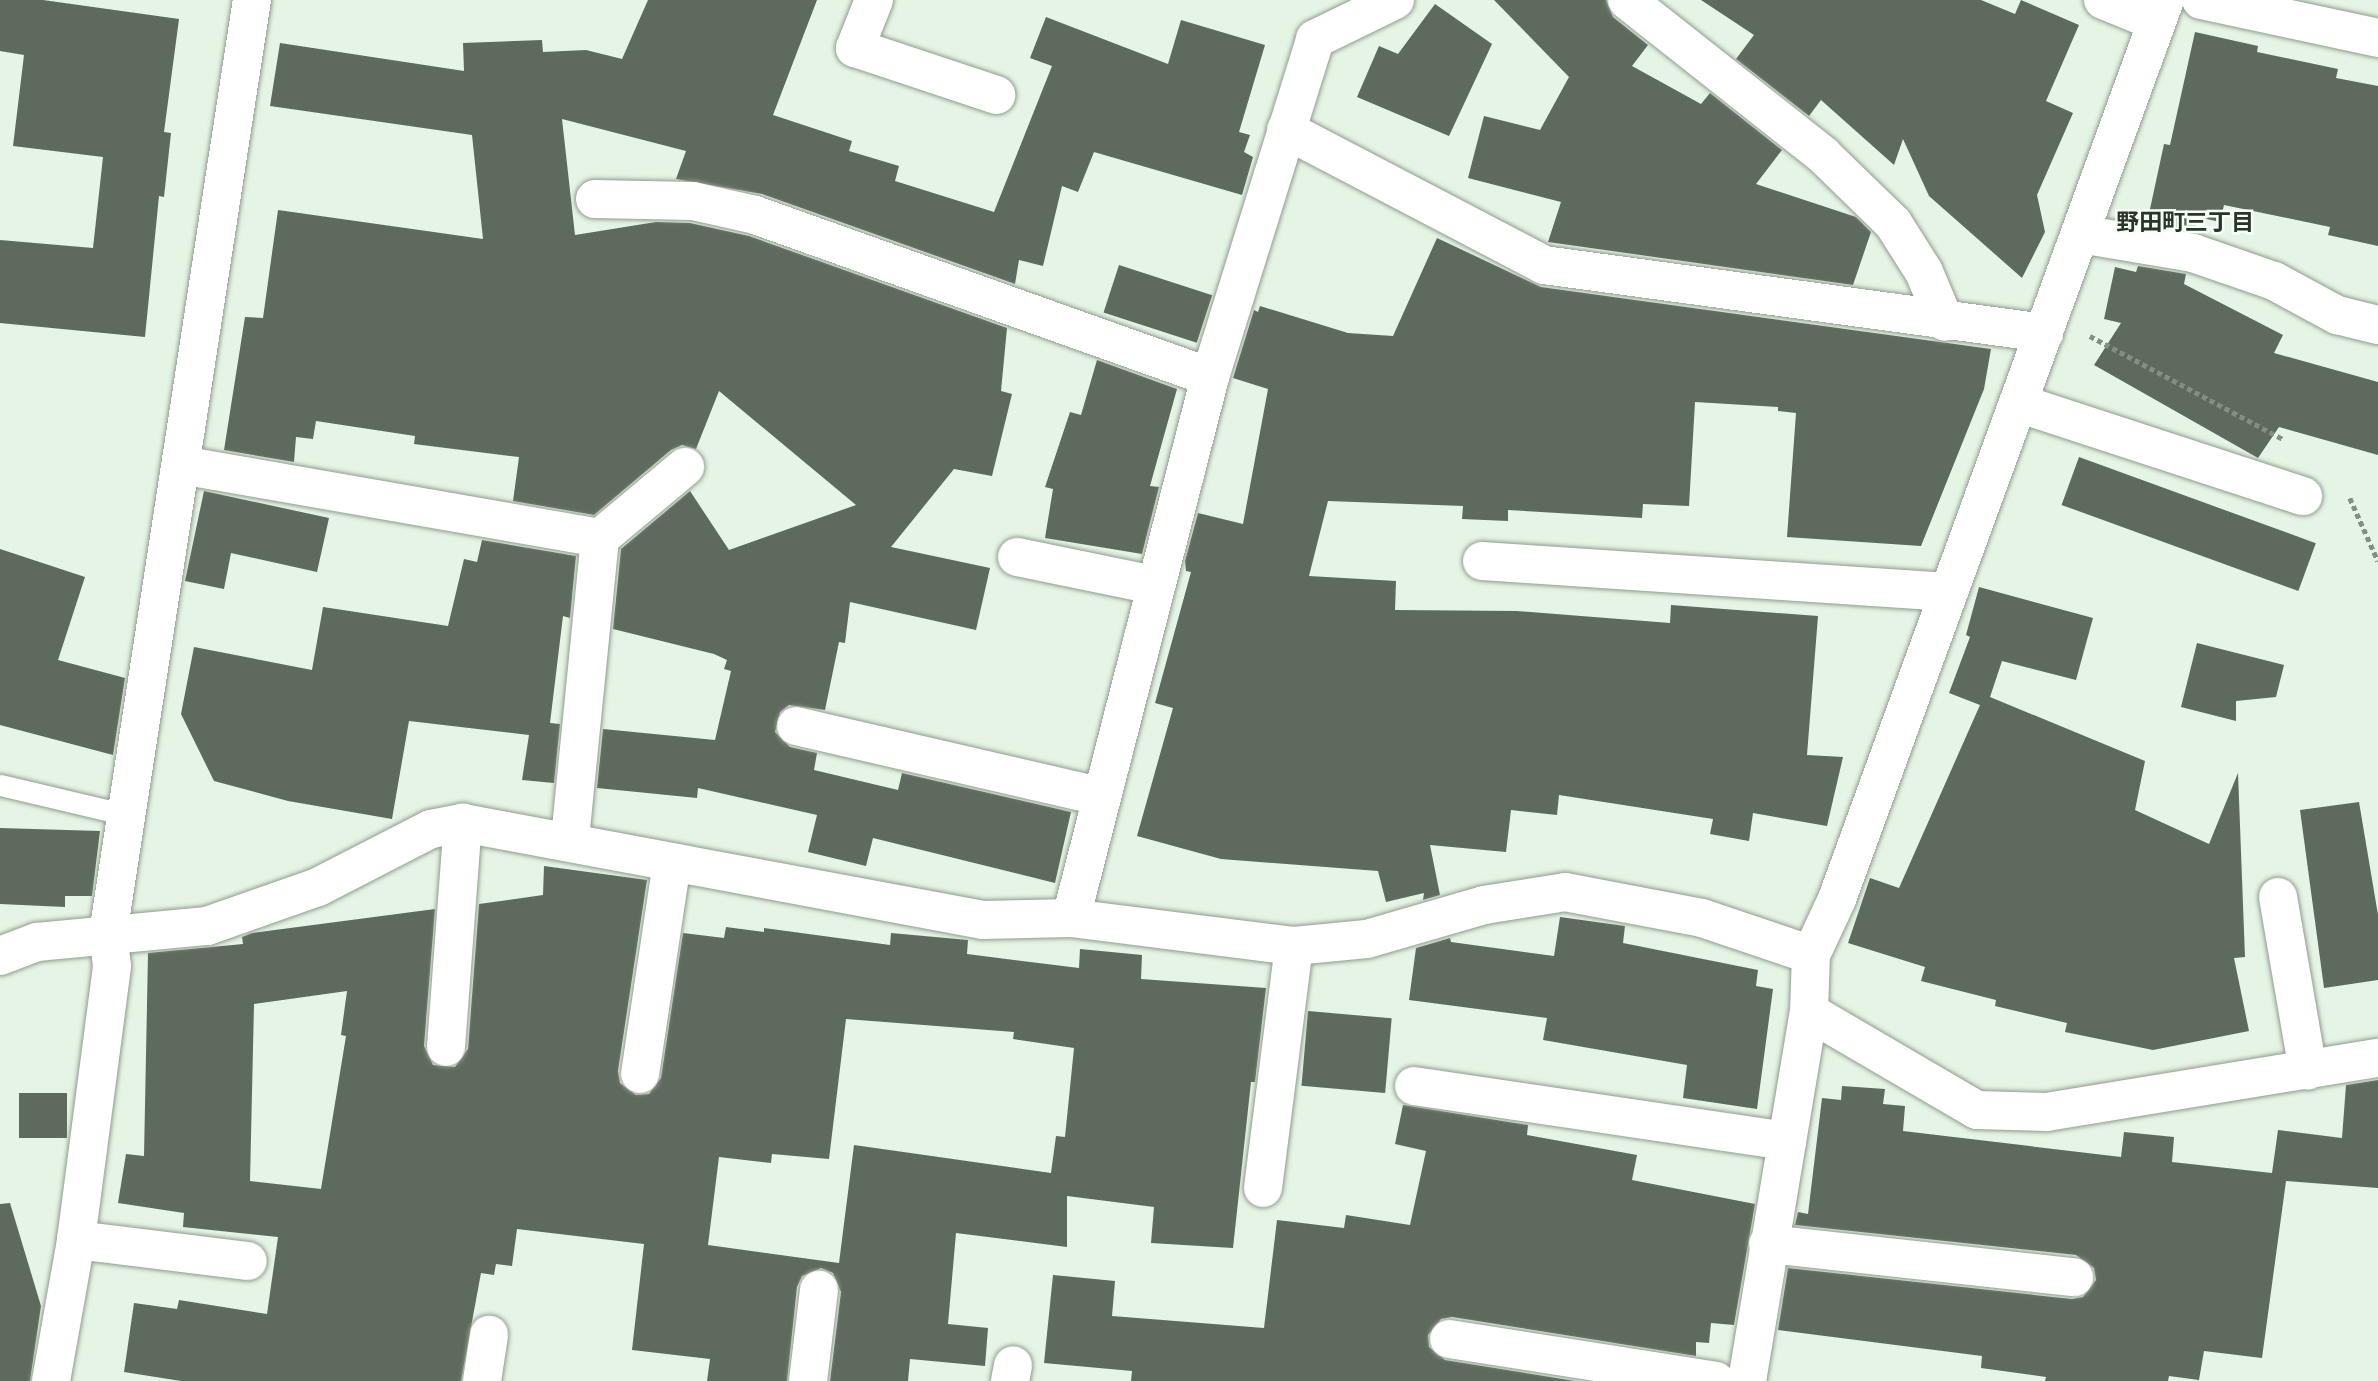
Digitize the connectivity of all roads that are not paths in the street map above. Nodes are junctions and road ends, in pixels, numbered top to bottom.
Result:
1 (252, 0) edge
2 (874, 0) edge
3 (1395, 0) edge
4 (1628, 0) edge
5 (2103, 0) edge
6 (2201, 0) edge
7 (2161, 11) edge
8 (2378, 38) edge
9 (996, 95) dead end
10 (1286, 130) junction
11 (595, 199) dead end
12 (2080, 234) junction
13 (1945, 322) junction
14 (2047, 325) junction
15 (2378, 325) edge
16 (1210, 377) junction
17 (2018, 403) junction
18 (181, 465) junction
19 (685, 467) dead end
20 (2303, 496) dead end
21 (600, 538) junction
22 (1017, 557) dead end
23 (1482, 561) dead end
24 (1154, 585) junction
25 (1948, 592) junction
26 (796, 726) dead end
27 (0, 785) edge
28 (1100, 796) junction
29 (127, 814) junction
30 (463, 823) junction
31 (570, 841) junction
32 (672, 862) junction
33 (2278, 897) dead end
34 (1071, 918) junction
35 (108, 934) junction
36 (1294, 946) junction
37 (1811, 955) junction
38 (0, 956) edge
39 (1809, 1012) junction
40 (446, 1047) dead end
41 (2378, 1058) edge
42 (2308, 1070) junction
43 (640, 1074) dead end
44 (1414, 1086) dead end
45 (1787, 1141) junction
46 (1263, 1188) dead end
47 (76, 1240) junction
48 (1768, 1244) junction
49 (248, 1261) dead end
50 (2074, 1277) dead end
51 (819, 1290) dead end
52 (489, 1335) dead end
53 (1449, 1339) dead end
54 (51, 1381) edge
55 (482, 1381) edge
56 (808, 1381) edge
57 (1716, 1381) edge
58 (1747, 1381) edge

1 - 18 street
2 - 9 street
3 - 10 street
4 - 13 street
5 - 7 street
6 - 8 street
7 - 12 street
10 - 13 street
10 - 16 street
11 - 16 street
12 - 14 street
12 - 15 street
13 - 14 street
14 - 17 street
16 - 24 street
17 - 20 street
17 - 25 street
18 - 21 street
18 - 29 street
19 - 21 street
21 - 31 street
22 - 24 street
23 - 25 street
24 - 28 street
25 - 37 street
26 - 28 street
27 - 29 lane
28 - 34 street
29 - 35 street
30 - 31 street
30 - 35 street
30 - 40 street
31 - 32 street
32 - 34 street
32 - 43 street
33 - 42 street
34 - 36 street
35 - 38 street
35 - 47 street
36 - 37 street
36 - 46 street
37 - 39 street
39 - 42 street
39 - 45 street
41 - 42 street
44 - 45 street
45 - 48 street
47 - 49 street
47 - 54 street
48 - 50 street
48 - 58 street
51 - 56 street
52 - 55 street
53 - 57 street

